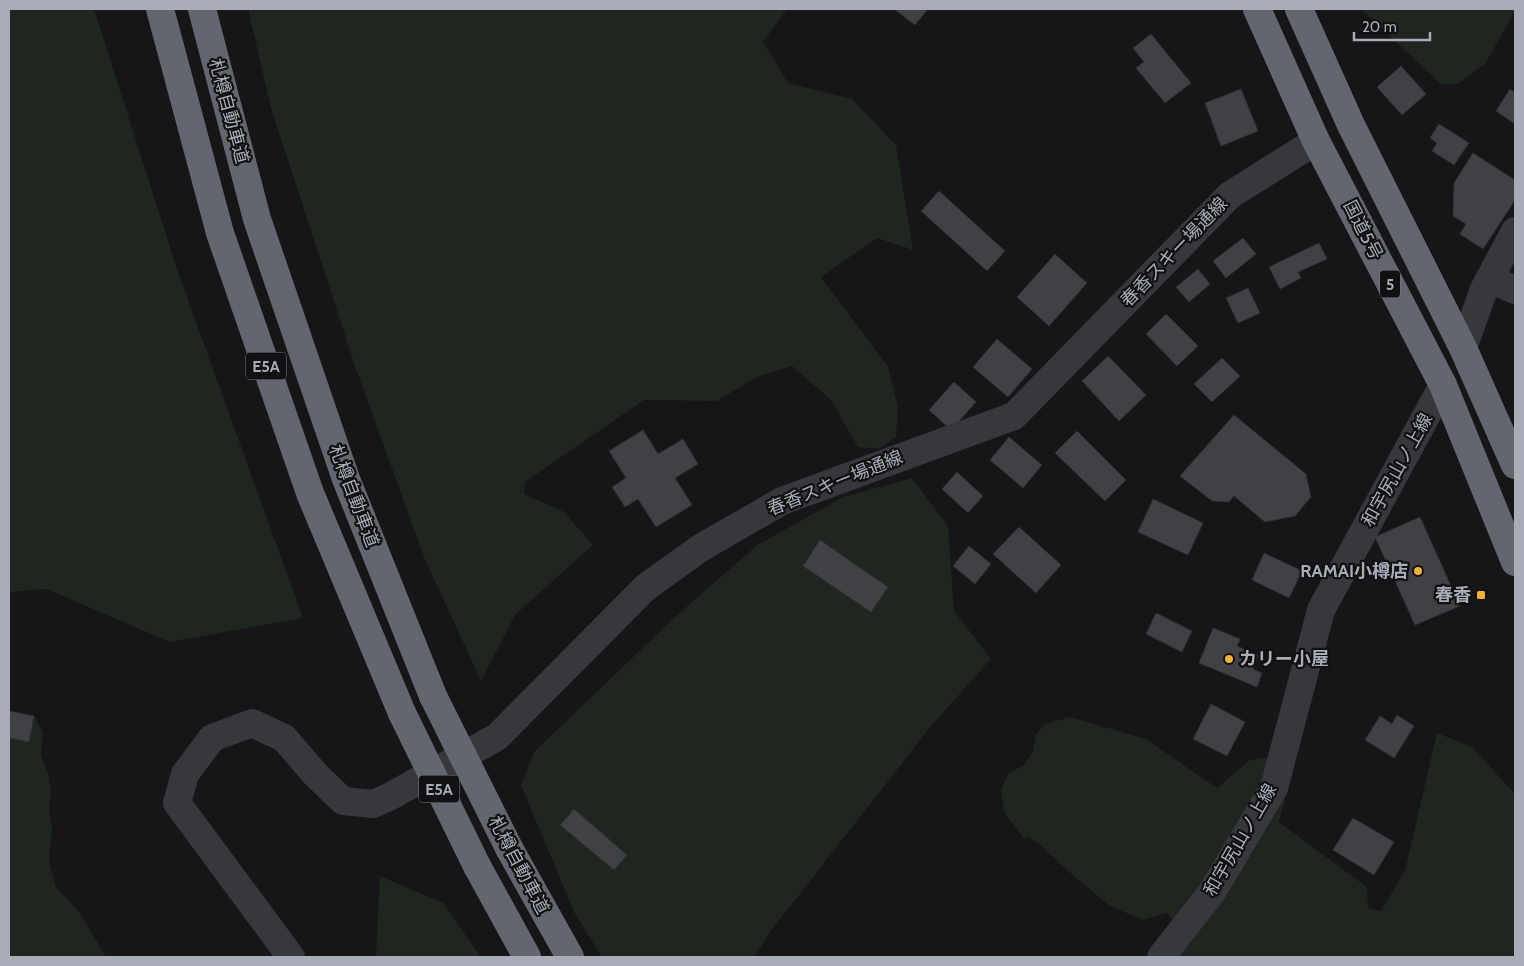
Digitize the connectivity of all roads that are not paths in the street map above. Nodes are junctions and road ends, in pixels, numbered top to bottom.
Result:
1 (160, 9) edge
2 (202, 9) edge
3 (1257, 9) edge
4 (1299, 9) edge
5 (1316, 141) junction
6 (1515, 231) edge
7 (1489, 279) junction
8 (1515, 290) edge
9 (1463, 348) junction
10 (1443, 385) junction
11 (1515, 465) edge
12 (1515, 562) edge
13 (290, 957) edge
14 (528, 957) edge
15 (570, 957) edge
16 (1161, 957) edge

1 - 14 highway, 札樽自動車道 / E5A, bridge
2 - 15 highway, 札樽自動車道 / E5A, bridge
3 - 5 highway, 国道5号 / 5
4 - 9 highway, 国道5号 / 5
5 - 10 highway, 国道5号 / 5
5 - 13 street, 春香スキー場通線
6 - 7 street
7 - 8 street
7 - 9 street
9 - 11 highway, 国道5号 / 5
10 - 12 highway, 国道5号 / 5
10 - 16 street, 和宇尻山ノ上線

